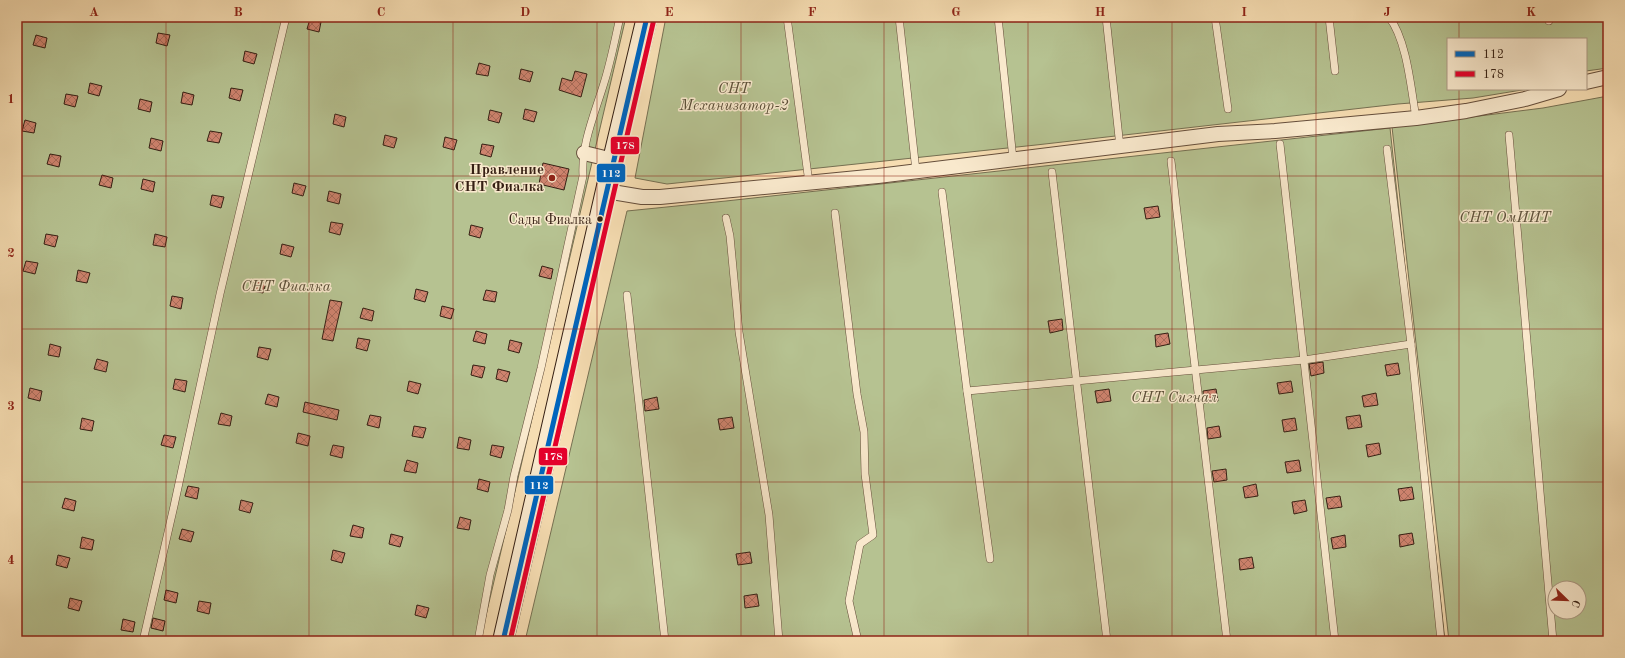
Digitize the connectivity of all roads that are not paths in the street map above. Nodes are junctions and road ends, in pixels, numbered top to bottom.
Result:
1 (286, 17) edge
2 (620, 17) edge
3 (647, 17) edge
4 (787, 17) edge
5 (899, 17) edge
6 (998, 17) edge
7 (1106, 17) edge
8 (1215, 17) edge
9 (1329, 17) edge
10 (1389, 17) edge
11 (1335, 71) dead end
12 (1608, 77) edge
13 (1587, 82) edge
14 (1556, 90) edge
15 (1228, 109) dead end
16 (1416, 118) junction
17 (1509, 134) dead end
18 (1280, 144) dead end
19 (1120, 147) junction
20 (1387, 149) dead end
21 (584, 153) junction
22 (1013, 159) junction
23 (613, 160) junction
24 (1171, 161) dead end
25 (916, 171) junction
26 (1052, 172) dead end
27 (809, 183) junction
28 (606, 191) junction
29 (942, 192) dead end
30 (835, 213) dead end
31 (726, 218) dead end
32 (627, 295) dead end
33 (1412, 344) junction
34 (1304, 360) junction
35 (1195, 371) junction
36 (1077, 381) junction
37 (967, 391) junction
38 (990, 559) dead end
39 (143, 641) edge
40 (478, 641) edge
41 (504, 641) edge
42 (665, 641) edge
43 (780, 641) edge
44 (858, 641) edge
45 (1107, 641) edge
46 (1227, 641) edge
47 (1335, 641) edge
48 (1441, 641) edge
49 (1553, 641) edge

1 - 39 lane
2 - 21 lane
3 - 23 street
4 - 27 lane
5 - 25 lane
6 - 22 lane
7 - 19 lane
8 - 15 lane
9 - 11 lane
10 - 16 lane
12 - 13 street
14 - 16 street
16 - 19 street
17 - 49 lane
18 - 34 lane
19 - 22 street
20 - 33 lane
21 - 23 street
21 - 40 lane
22 - 25 street
23 - 28 street
24 - 35 lane
25 - 27 street
26 - 36 lane
27 - 28 street
28 - 41 street
29 - 37 lane
30 - 44 lane
31 - 43 lane
32 - 42 lane
33 - 34 lane
33 - 48 lane
34 - 35 lane
34 - 47 lane
35 - 36 lane
35 - 46 lane
36 - 37 lane
36 - 45 lane
37 - 38 lane

